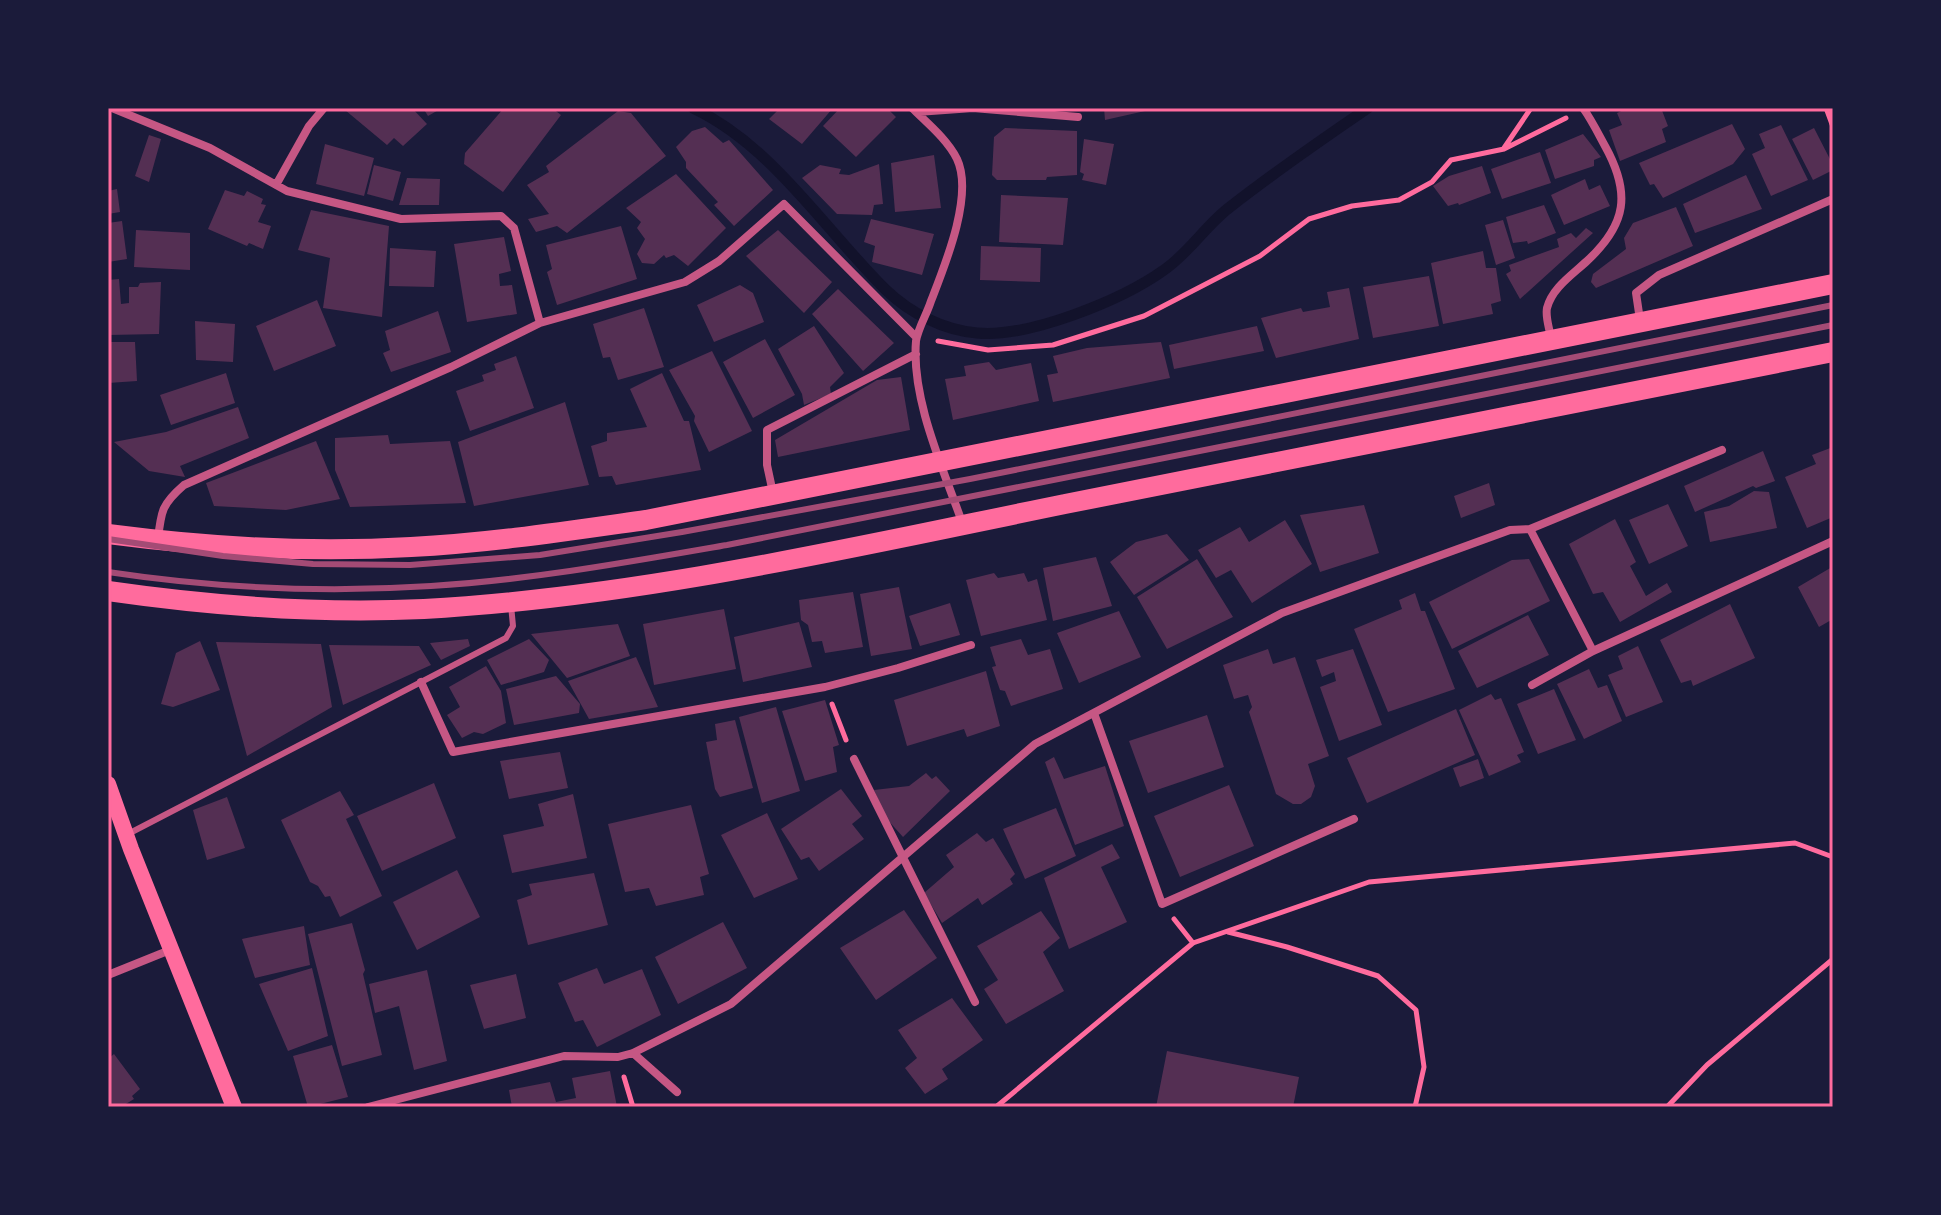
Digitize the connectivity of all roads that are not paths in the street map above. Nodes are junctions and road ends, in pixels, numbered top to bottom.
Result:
1 (112, 108) edge
2 (324, 108) edge
3 (1583, 108) edge
4 (914, 110) edge
5 (1078, 117) dead end
6 (276, 185) junction
7 (1833, 199) edge
8 (1833, 284) edge
9 (1640, 322) junction
10 (540, 323) junction
11 (917, 336) junction
12 (1551, 340) junction
13 (1833, 352) edge
14 (916, 354) junction
15 (1722, 450) dead end
16 (940, 460) junction
17 (773, 493) junction
18 (963, 525) junction
19 (1530, 529) junction
20 (108, 534) edge
21 (158, 539) junction
22 (1833, 541) edge
23 (108, 591) edge
24 (511, 601) junction
25 (971, 645) dead end
26 (1593, 651) junction
27 (421, 682) junction
28 (1532, 685) dead end
29 (1094, 713) junction
30 (854, 759) road end
31 (108, 784) edge
32 (1354, 819) dead end
33 (126, 835) junction
34 (904, 858) junction
35 (170, 950) junction
36 (108, 975) edge
37 (975, 1002) dead end
38 (633, 1053) junction
39 (677, 1092) dead end
40 (234, 1107) edge
41 (368, 1107) edge

1 - 6 street
2 - 6 street
3 - 12 street
4 - 5 street
4 - 11 street
6 - 10 street
7 - 9 street
8 - 9 main road
9 - 12 main road
10 - 11 street
10 - 21 street
11 - 14 street
12 - 16 main road
13 - 18 main road
14 - 16 street
14 - 17 street
15 - 19 street
16 - 17 main road
16 - 18 street
17 - 21 main road
18 - 24 main road
19 - 26 street
19 - 29 street
20 - 21 main road
22 - 26 street
23 - 24 main road
24 - 27 lane
25 - 27 street
26 - 28 street
27 - 33 lane
29 - 32 street
29 - 34 street
30 - 34 street
31 - 33 main road
33 - 35 main road
34 - 37 street
34 - 38 street
35 - 36 street
35 - 40 main road
38 - 39 street
38 - 41 street

